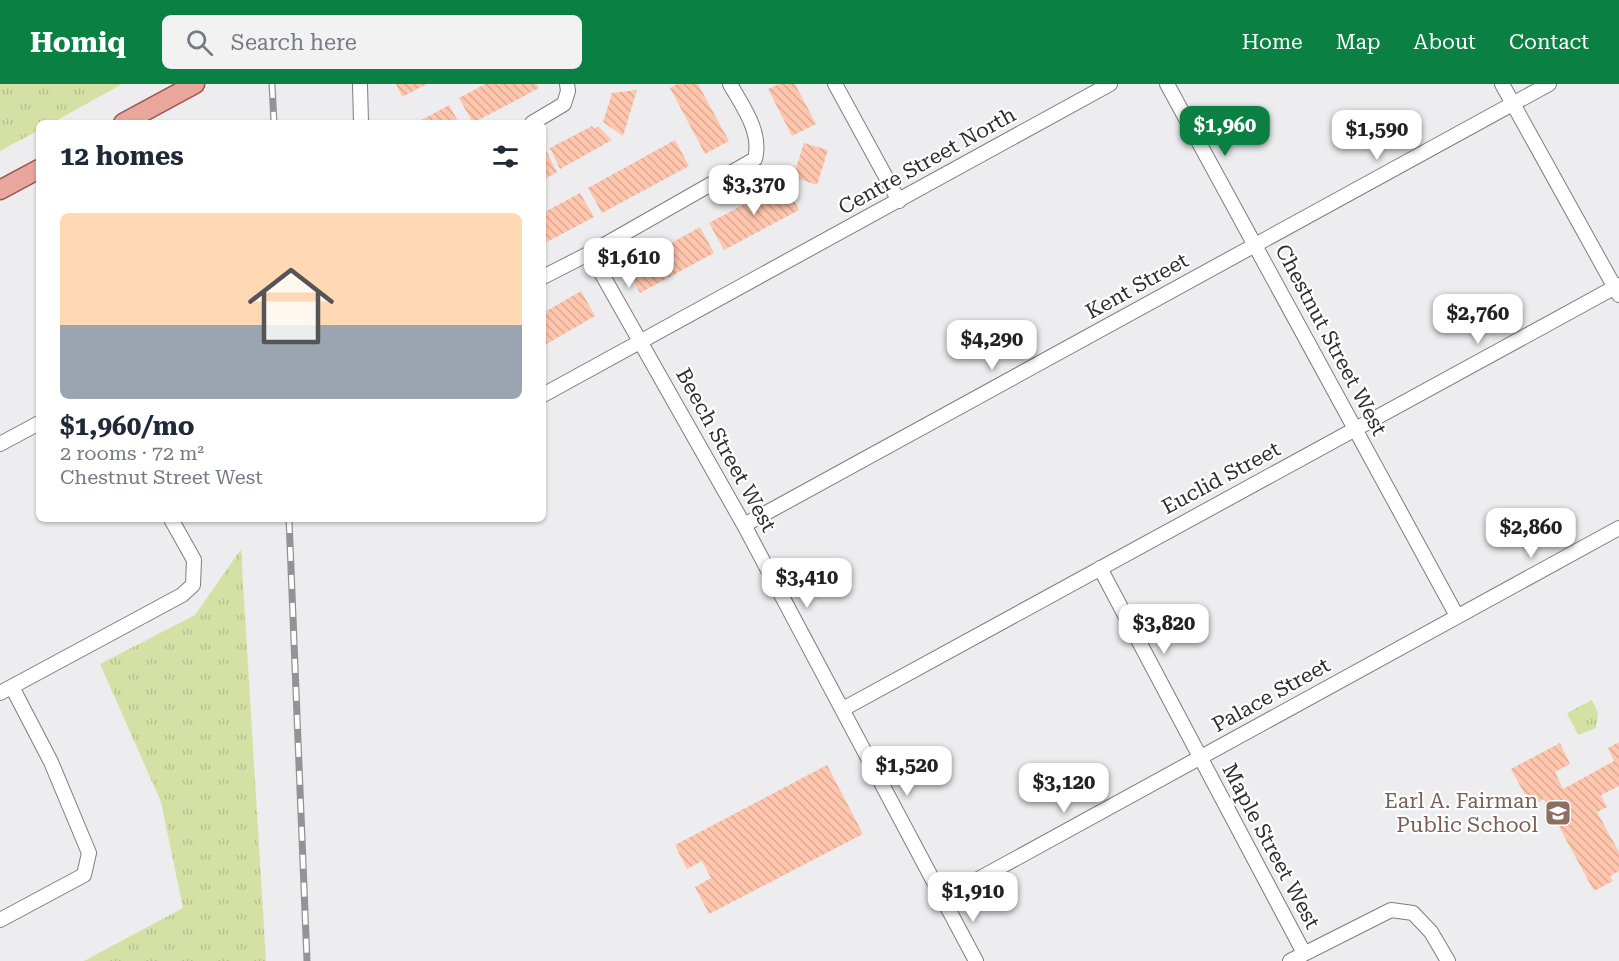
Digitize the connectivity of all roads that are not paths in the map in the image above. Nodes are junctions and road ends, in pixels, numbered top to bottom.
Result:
1 (195, 84) edge
2 (360, 84) edge
3 (567, 84) edge
4 (730, 84) edge
5 (835, 84) edge
6 (1110, 84) edge
7 (1167, 84) edge
8 (1502, 84) edge
9 (1550, 84) edge
10 (1514, 104) junction
11 (129, 120) edge
12 (362, 120) edge
13 (536, 120) edge
14 (36, 171) edge
15 (0, 190) edge
16 (899, 201) junction
17 (1256, 245) junction
18 (590, 253) junction
19 (546, 275) edge
20 (1618, 289) edge
21 (641, 342) junction
22 (546, 393) edge
23 (36, 425) edge
24 (1355, 430) junction
25 (0, 444) edge
26 (173, 522) edge
27 (744, 525) junction
28 (1619, 528) edge
29 (1100, 568) junction
30 (1457, 616) junction
31 (6, 690) edge
32 (843, 709) junction
33 (1202, 757) junction
34 (942, 899) junction
35 (0, 920) edge
36 (1304, 953) junction
37 (976, 961) edge
38 (1290, 961) edge
39 (1449, 961) edge

1 - 11 main road
2 - 12 street
3 - 13 street
4 - 18 street
5 - 16 street
6 - 16 street, Centre Street North
7 - 17 street, Chestnut Street West
8 - 10 street
9 - 10 street, Kent Street
10 - 17 street, Kent Street
10 - 20 street
14 - 15 main road
16 - 21 street, Centre Street North
17 - 24 street, Chestnut Street West
17 - 27 street, Kent Street
18 - 19 street
18 - 21 street, Beech Street West
20 - 24 street, Euclid Street
21 - 22 street, Centre Street North
21 - 27 street, Beech Street West
23 - 25 street
24 - 29 street, Euclid Street
24 - 30 street, Chestnut Street West
26 - 31 street
27 - 32 street, Beech Street West
28 - 30 street, Palace Street
29 - 32 street, Euclid Street
29 - 33 street, Maple Street West
30 - 33 street, Palace Street
31 - 35 street
32 - 34 street, Beech Street West
33 - 34 street, Palace Street
33 - 36 street, Maple Street West
34 - 37 street, Beech Street West
36 - 38 street
36 - 39 street

